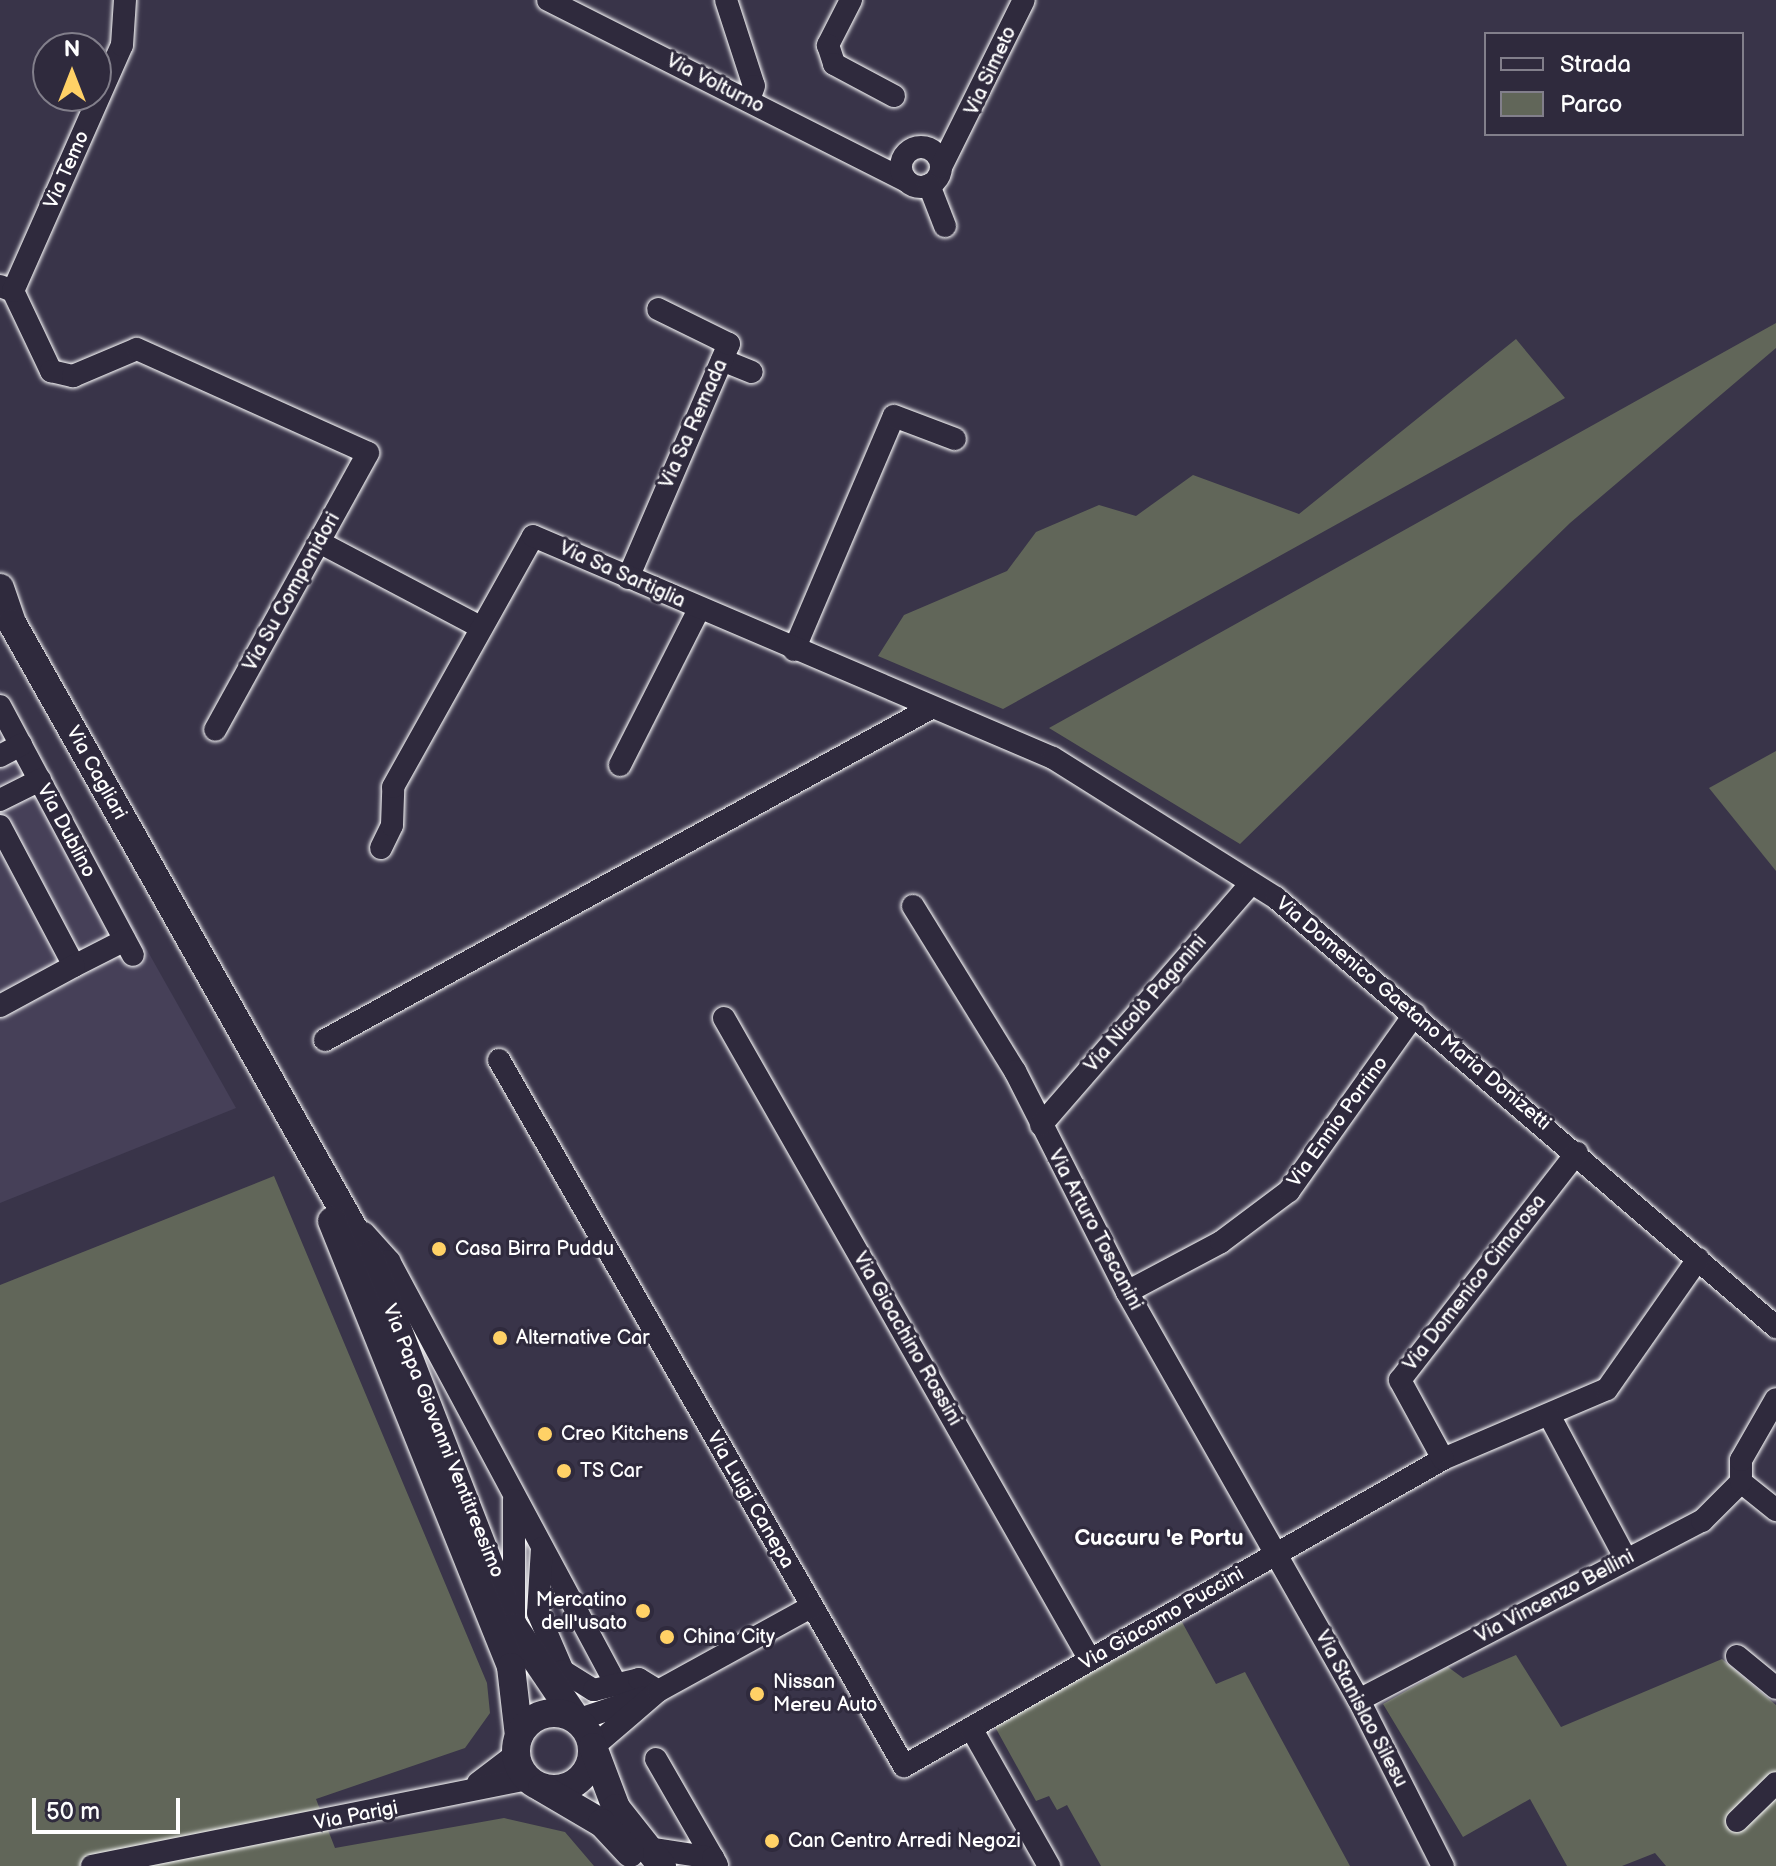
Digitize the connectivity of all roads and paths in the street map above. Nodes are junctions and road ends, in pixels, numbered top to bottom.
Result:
1 (125, 0) edge
2 (548, 0) edge
3 (726, 0) edge
4 (851, 0) edge
5 (1024, 0) edge
6 (894, 96) dead end
7 (749, 100) junction
8 (922, 168) junction
9 (945, 226) dead end
10 (6, 289) edge
11 (658, 309) dead end
12 (722, 360) junction
13 (752, 372) dead end
14 (955, 439) dead end
15 (319, 542) junction
16 (628, 578) junction
17 (0, 588) edge
18 (699, 609) junction
19 (6, 618) edge
20 (480, 627) junction
21 (794, 650) junction
22 (0, 706) edge
23 (929, 709) junction
24 (215, 730) dead end
25 (21, 745) junction
26 (0, 756) edge
27 (620, 765) dead end
28 (40, 780) junction
29 (0, 800) edge
30 (0, 826) edge
31 (381, 848) dead end
32 (1251, 883) junction
33 (913, 906) dead end
34 (74, 966) junction
35 (0, 1006) edge
36 (1415, 1014) junction
37 (724, 1018) dead end
38 (325, 1040) dead end
39 (499, 1060) dead end
40 (267, 1078) joint
41 (1041, 1125) junction
42 (1577, 1153) junction
43 (313, 1159) junction
44 (332, 1196) junction
45 (1698, 1259) junction
46 (1127, 1292) junction
47 (1776, 1327) edge
48 (1776, 1399) edge
49 (1549, 1415) junction
50 (1443, 1459) junction
51 (1741, 1482) junction
52 (514, 1494) junction
53 (1776, 1510) edge
54 (542, 1548) junction
55 (1276, 1555) junction
56 (1626, 1559) junction
57 (811, 1607) junction
58 (514, 1627) junction
59 (1737, 1656) dead end
60 (1090, 1660) junction
61 (616, 1684) junction
62 (1776, 1688) edge
63 (656, 1692) junction
64 (1359, 1700) junction
65 (577, 1720) junction
66 (971, 1728) junction
67 (593, 1747) junction
68 (656, 1759) dead end
69 (526, 1764) junction
70 (1776, 1783) edge
71 (1737, 1821) dead end
72 (650, 1860) edge
73 (716, 1862) edge
74 (92, 1866) edge
75 (1049, 1866) edge
76 (1443, 1866) edge

1 - 10 street, Via Temo
2 - 7 street, Via Volturno
3 - 7 street
4 - 6 street
5 - 8 street, Via Simeto
7 - 8 street, Via Volturno
8 - 9 street
10 - 15 street, Via Su Componidori
11 - 12 street, Via Sa Remada
12 - 13 street
12 - 16 street, Via Sa Remada
14 - 21 street
15 - 20 street
15 - 24 street, Via Su Componidori
16 - 18 street, Via Sa Sartiglia
16 - 20 street, Via Sa Sartiglia
17 - 19 main road, Via Cagliari
18 - 21 street, Via Sa Sartiglia
18 - 27 street
19 - 40 main road, Via Cagliari
20 - 31 street
21 - 23 street, Via Sa Sartiglia
22 - 25 street, Via Dublino
23 - 32 street, Via Domenico Gaetano Maria Donizetti
23 - 38 street
25 - 26 street
25 - 28 street, Via Dublino
28 - 29 street
28 - 34 street, Via Dublino
30 - 34 street
32 - 36 street, Via Domenico Gaetano Maria Donizetti
32 - 41 street, Via Nicolò Paganini
33 - 41 street, Via Arturo Toscanini
34 - 35 street
36 - 42 street, Via Domenico Gaetano Maria Donizetti
36 - 46 street, Via Ennio Porrino
37 - 60 street, Via Gioachino Rossini
39 - 57 street, Via Luigi Canepa
40 - 43 main road, Via Papa Giovanni Ventitreesimo
41 - 46 street, Via Arturo Toscanini
42 - 45 street, Via Domenico Gaetano Maria Donizetti
42 - 50 street, Via Domenico Cimarosa
43 - 44 main road, Via Papa Giovanni Ventitreesimo
43 - 69 main road, Via Papa Giovanni Ventitreesimo
44 - 52 street
44 - 58 main road, Via Papa Giovanni Ventitreesimo
45 - 47 street, Via Domenico Gaetano Maria Donizetti
45 - 49 street, Via Giacomo Puccini
46 - 55 street, Via Arturo Toscanini
48 - 51 street
49 - 50 street, Via Giacomo Puccini
49 - 56 street
50 - 55 street, Via Giacomo Puccini
51 - 53 street
51 - 56 street, Via Vincenzo Bellini
52 - 54 street
52 - 58 street
54 - 61 street
54 - 61 street
55 - 60 street, Via Giacomo Puccini
55 - 64 street, Via Stanislao Silesu
56 - 64 street, Via Vincenzo Bellini
57 - 63 street
57 - 66 street, Via Giacomo Puccini
58 - 65 main road, Via Papa Giovanni Ventitreesimo
59 - 62 street
60 - 66 street, Via Giacomo Puccini
61 - 63 street
63 - 65 street
63 - 67 street
64 - 76 street, Via Stanislao Silesu
65 - 67 main road, Via Papa Giovanni Ventitreesimo
65 - 69 main road
66 - 75 street
67 - 69 main road
67 - 72 main road, Via Papa Giovanni Ventitreesimo
68 - 73 street
69 - 72 main road
69 - 74 street, Via Parigi
70 - 71 street
72 - 73 street

